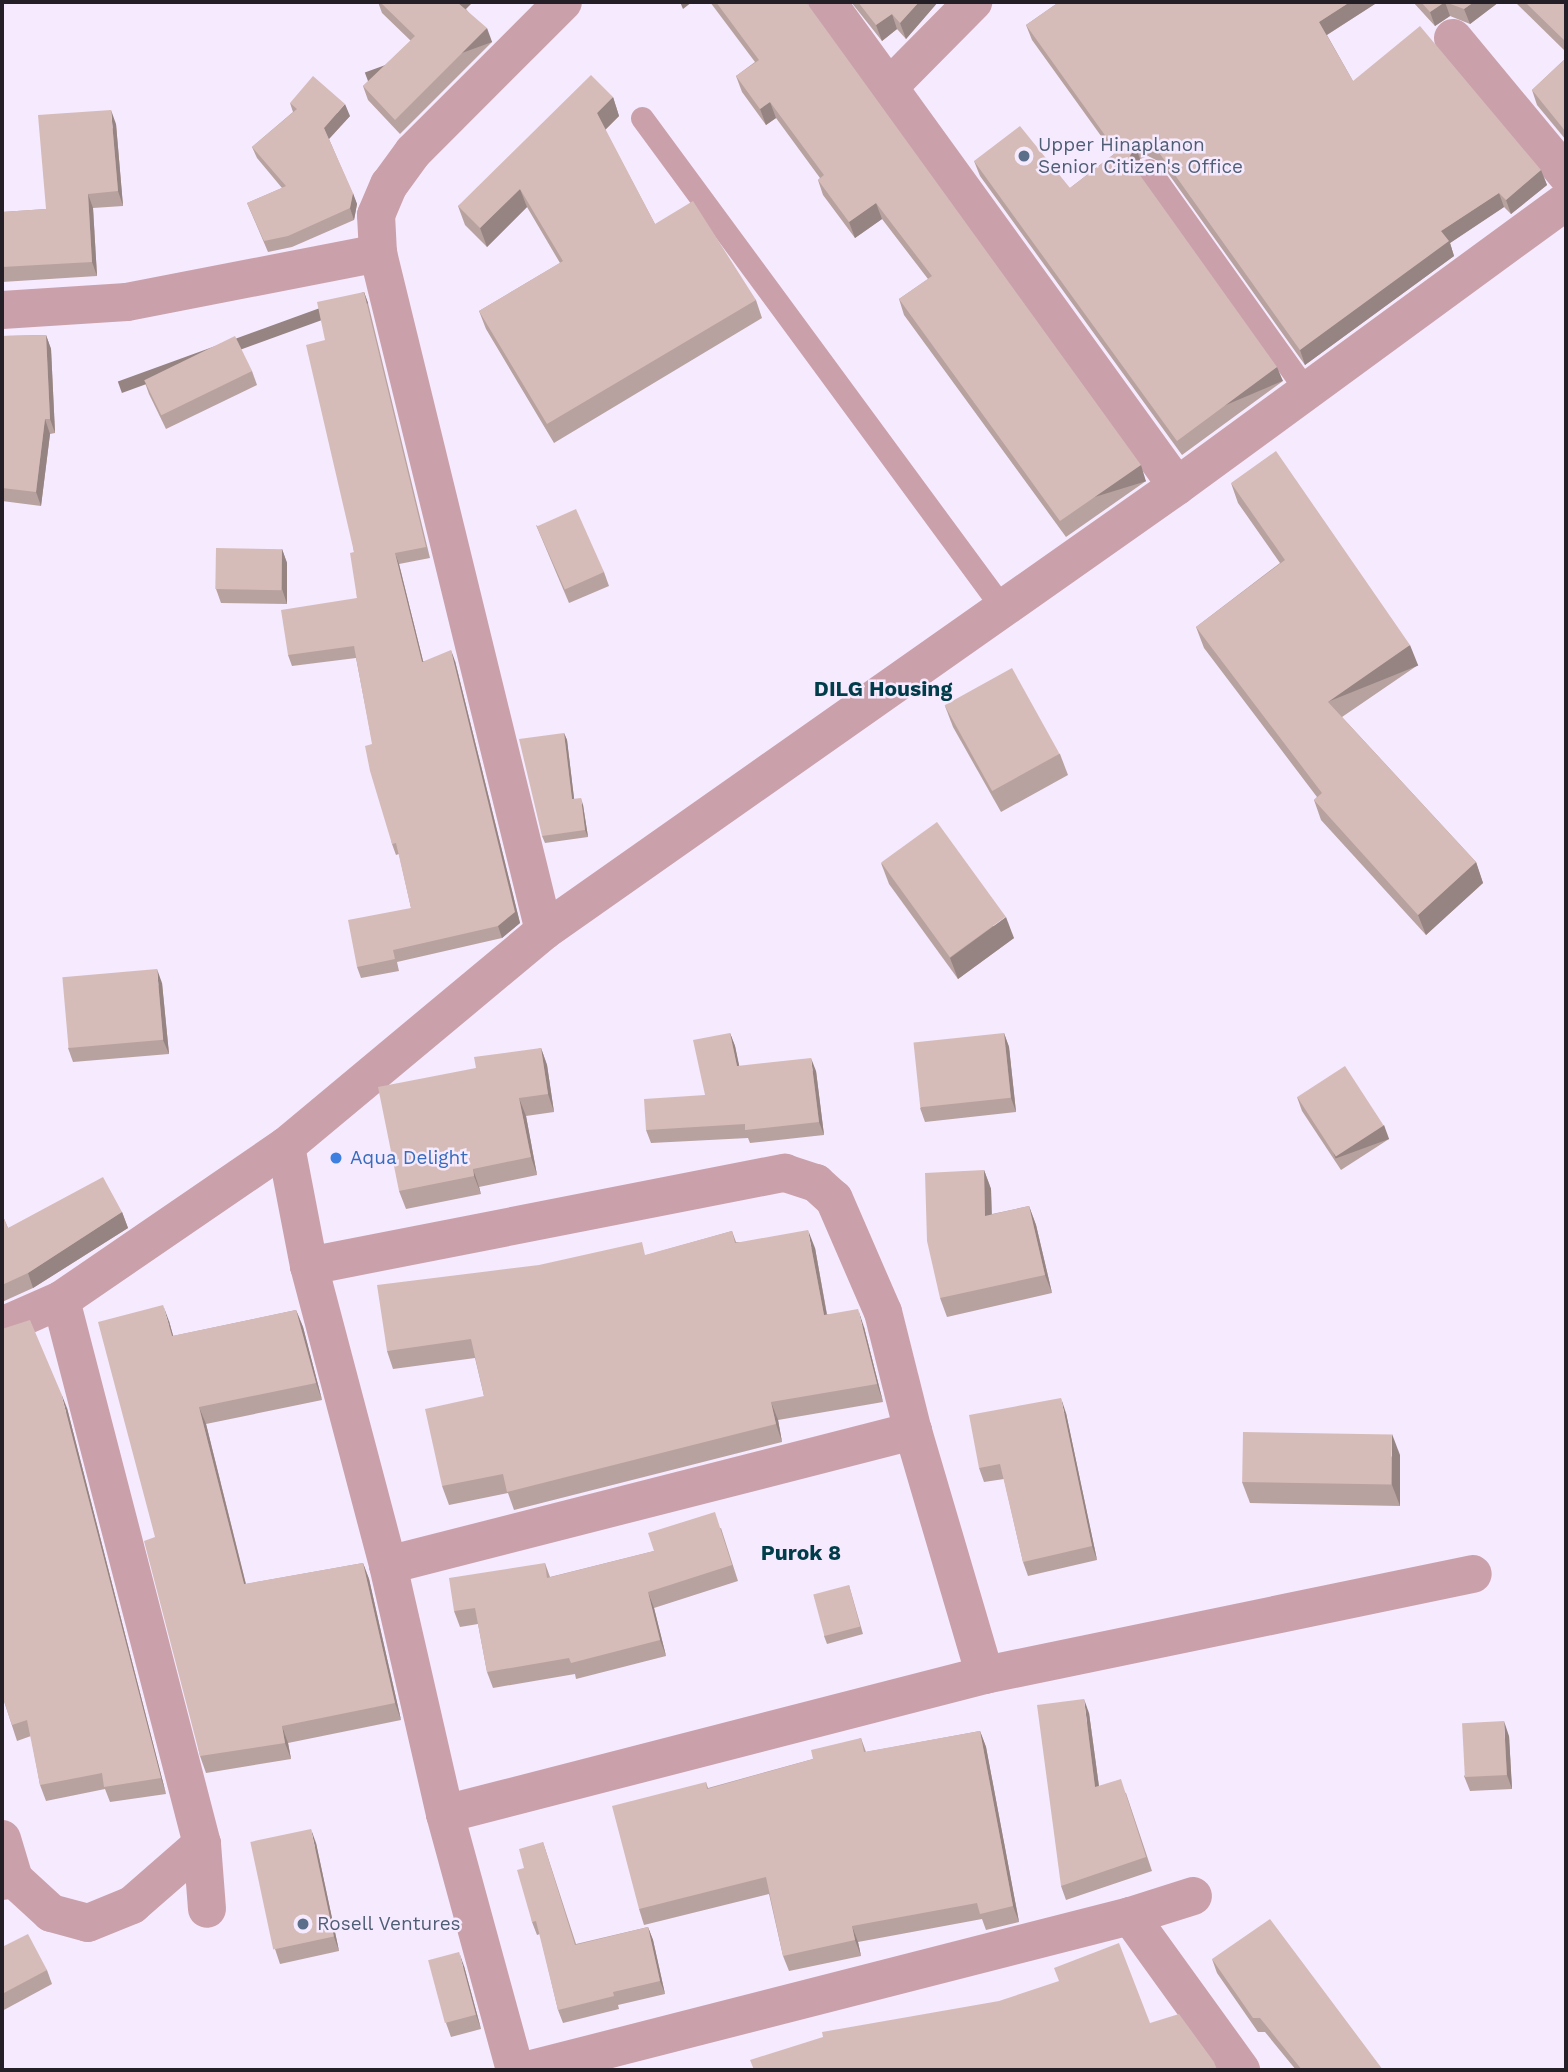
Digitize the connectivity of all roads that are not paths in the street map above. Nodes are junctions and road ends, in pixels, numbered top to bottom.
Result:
1 (564, 2) edge
2 (827, 2) edge
3 (973, 2) edge
4 (1453, 38) dead end
5 (889, 87) junction
6 (642, 118) dead end
7 (1149, 170) dead end
8 (1566, 174) edge
9 (1566, 201) edge
10 (378, 253) junction
11 (2, 310) edge
12 (1306, 390) junction
13 (1177, 486) junction
14 (1004, 610) junction
15 (544, 931) junction
16 (286, 1146) junction
17 (309, 1266) junction
18 (61, 1300) junction
19 (2, 1326) edge
20 (913, 1431) junction
21 (388, 1565) junction
22 (1473, 1574) dead end
23 (985, 1675) junction
24 (445, 1814) junction
25 (2, 1839) edge
26 (202, 1844) junction
27 (8, 1880) edge
28 (1193, 1896) dead end
29 (207, 1909) dead end
30 (1130, 1916) junction
31 (515, 2070) edge
32 (528, 2070) edge
33 (1241, 2070) edge

1 - 10 street
2 - 5 street
3 - 5 street
4 - 8 street
5 - 13 street
6 - 14 lane
7 - 12 lane
9 - 12 street
10 - 11 street
10 - 15 street
12 - 13 street
13 - 14 street
14 - 15 street
15 - 16 street
16 - 17 street
16 - 18 street
17 - 20 street
17 - 21 street
18 - 19 street
18 - 26 street
20 - 21 street
20 - 23 street
21 - 24 street
22 - 23 street
23 - 24 street
24 - 31 street
25 - 27 street
26 - 27 street
26 - 29 street
28 - 30 street
30 - 32 street
30 - 33 street

